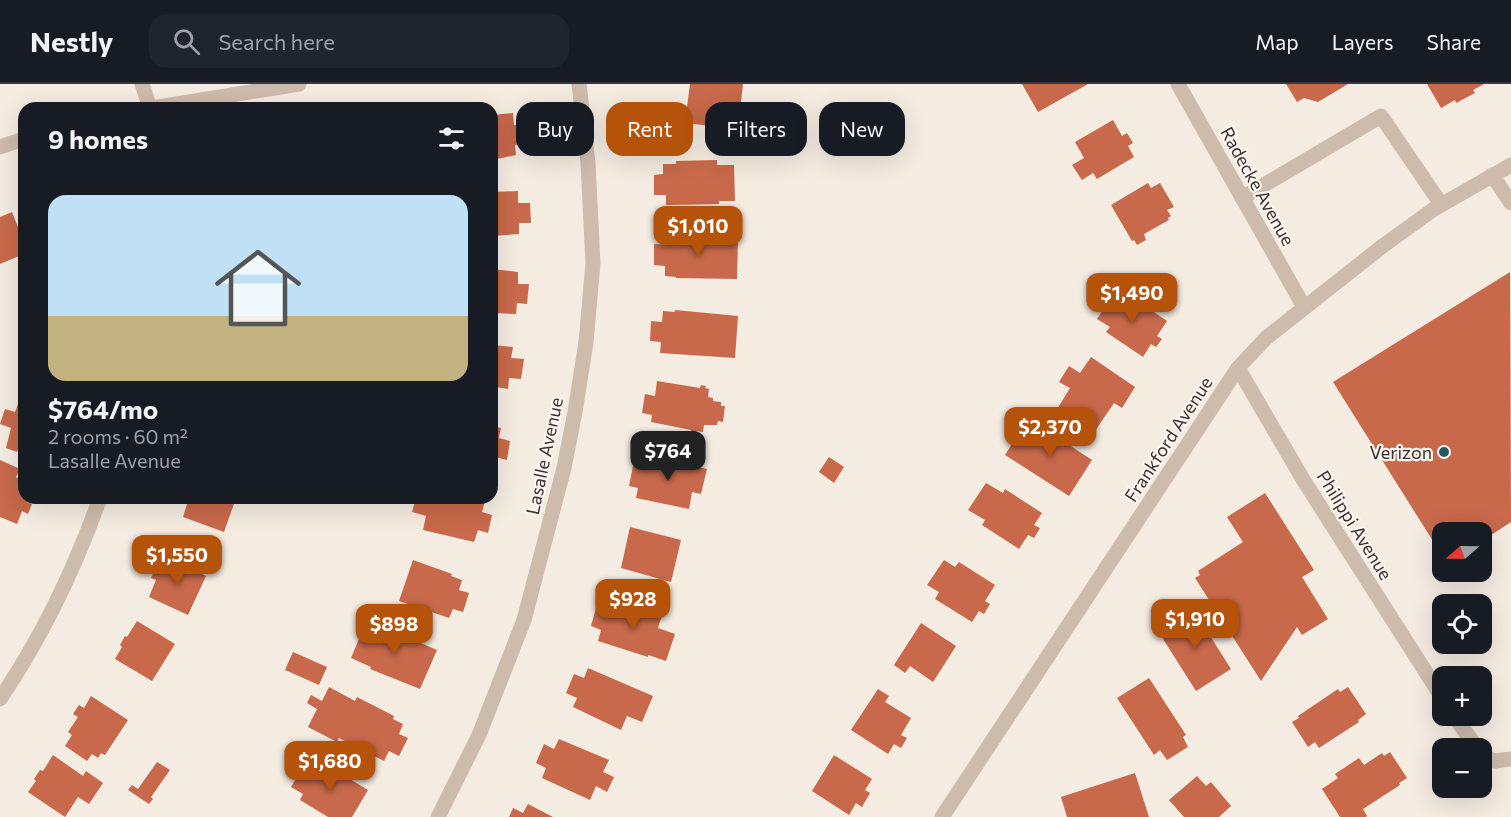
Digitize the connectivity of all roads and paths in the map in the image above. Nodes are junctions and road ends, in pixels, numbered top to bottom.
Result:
1 (142, 84) edge
2 (299, 84) edge
3 (579, 84) edge
4 (1178, 84) edge
5 (149, 102) edge
6 (188, 102) edge
7 (18, 141) edge
8 (0, 147) edge
9 (1511, 165) edge
10 (1492, 175) junction
11 (1242, 198) junction
12 (1511, 203) edge
13 (1441, 204) junction
14 (1304, 307) junction
15 (1238, 368) junction
16 (98, 504) edge
17 (1432, 682) edge
18 (0, 699) edge
19 (1510, 759) edge
20 (1492, 760) edge
21 (438, 817) edge
22 (942, 817) edge

1 - 5 street
2 - 6 street
3 - 21 street, Lasalle Avenue
4 - 11 street, Radecke Avenue
7 - 8 street
9 - 10 street, Frankford Avenue
10 - 12 street
10 - 13 street, Frankford Avenue
11 - 13 street
11 - 14 street, Radecke Avenue
13 - 14 street, Frankford Avenue
14 - 15 street, Frankford Avenue
15 - 17 street, Philippi Avenue
15 - 22 street, Frankford Avenue
16 - 18 street
19 - 20 street

